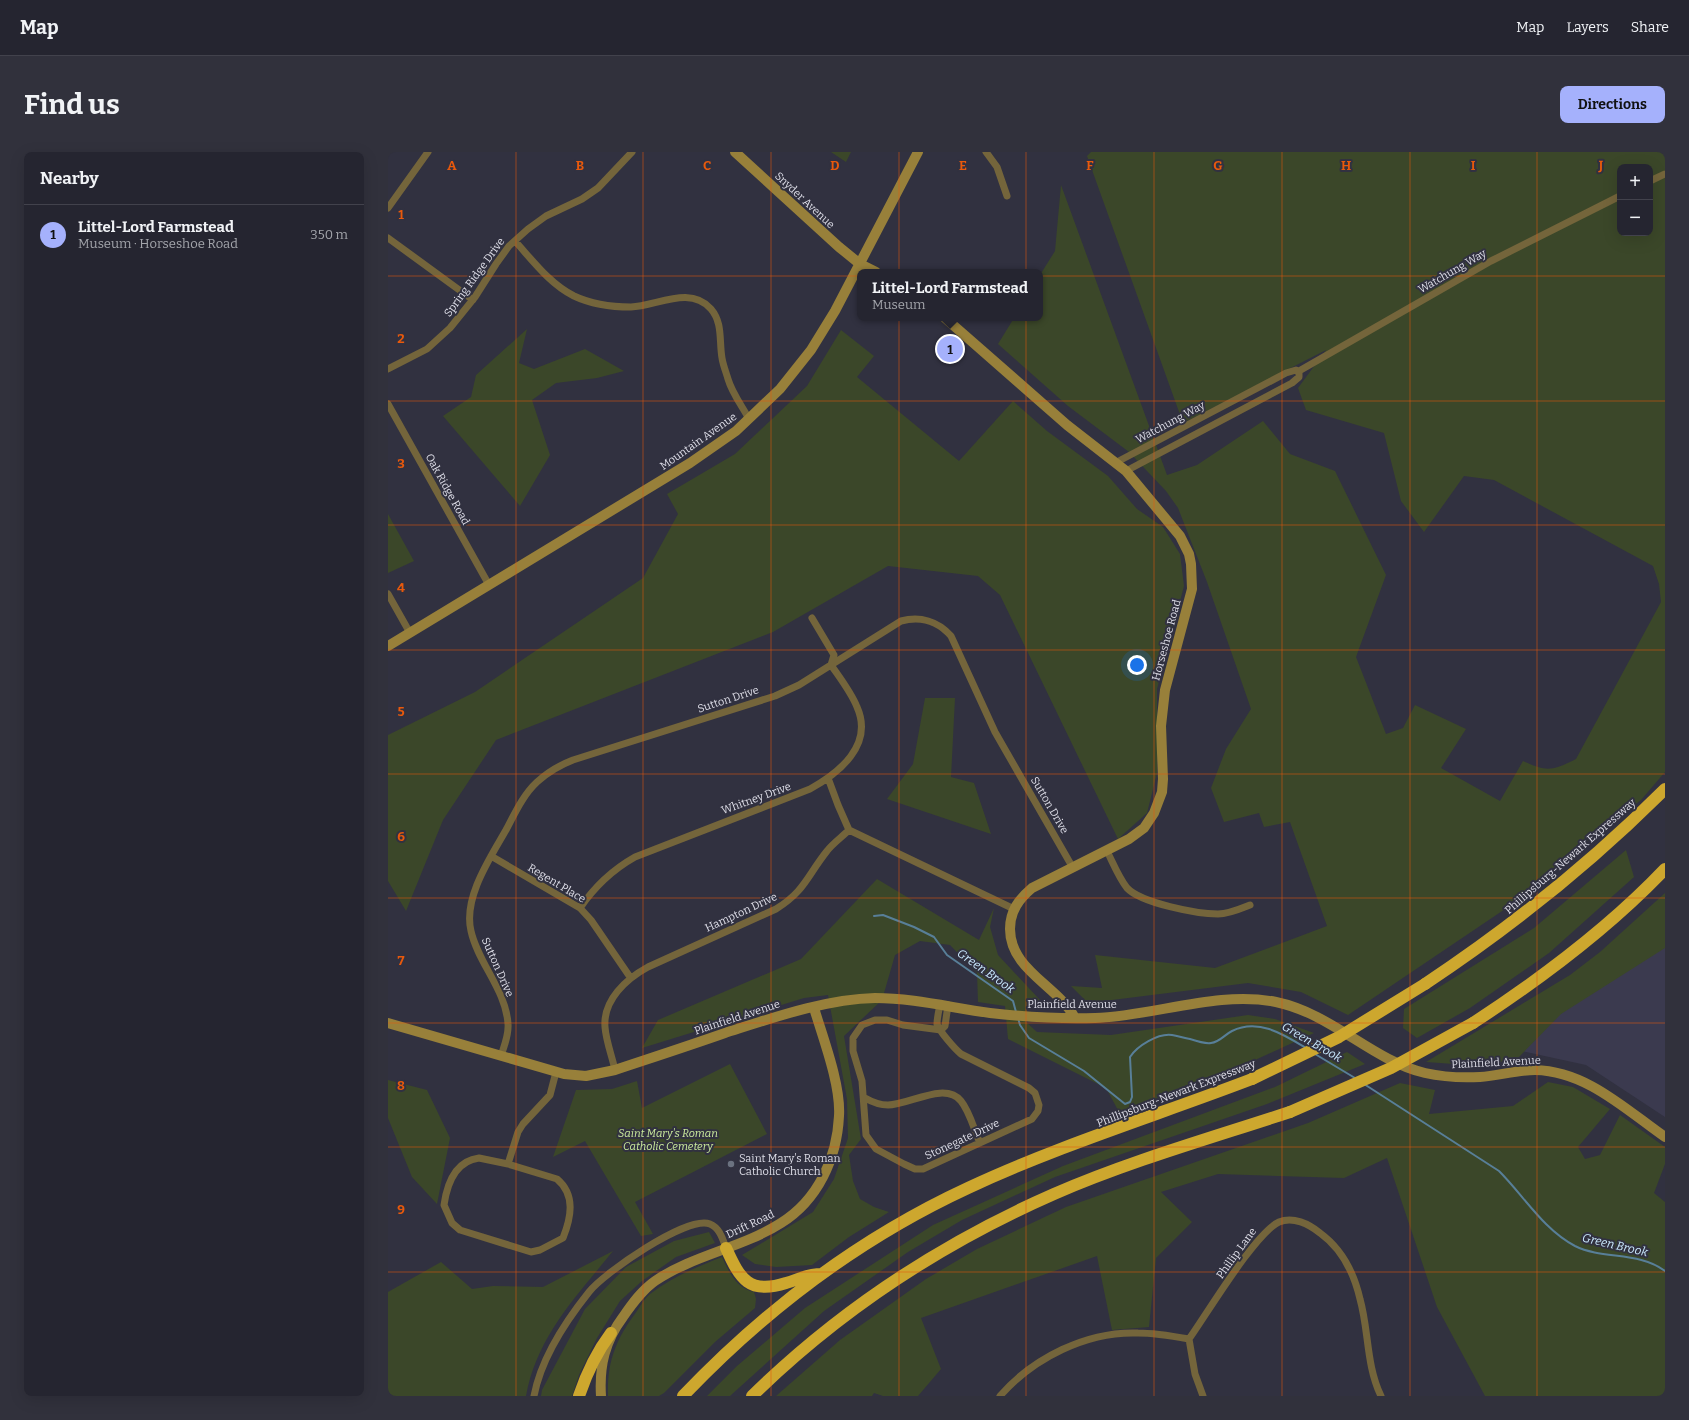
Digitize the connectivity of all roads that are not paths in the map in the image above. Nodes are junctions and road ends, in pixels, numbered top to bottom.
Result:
1 (428, 152) edge
2 (632, 152) edge
3 (735, 152) edge
4 (918, 152) edge
5 (986, 152) edge
6 (1665, 174) edge
7 (1653, 180) edge
8 (1007, 196) dead end
9 (1617, 198) edge
10 (388, 208) edge
11 (388, 238) edge
12 (515, 241) junction
13 (860, 264) junction
14 (857, 269) edge
15 (870, 269) edge
16 (857, 270) edge
17 (473, 300) junction
18 (948, 321) edge
19 (388, 369) edge
20 (1299, 371) junction
21 (388, 404) edge
22 (749, 419) junction
23 (1115, 463) junction
24 (1126, 471) junction
25 (489, 585) junction
26 (388, 594) edge
27 (812, 618) dead end
28 (410, 633) junction
29 (388, 646) edge
30 (831, 665) junction
31 (828, 778) junction
32 (1665, 789) edge
33 (850, 830) junction
34 (1106, 851) junction
35 (491, 856) junction
36 (1073, 868) junction
37 (1665, 869) edge
38 (1250, 905) dead end
39 (580, 908) junction
40 (1014, 909) junction
41 (630, 977) junction
42 (944, 1005) junction
43 (814, 1008) junction
44 (1075, 1018) junction
45 (388, 1023) edge
46 (940, 1030) junction
47 (501, 1056) junction
48 (615, 1070) junction
49 (556, 1072) junction
50 (865, 1098) junction
51 (1665, 1137) edge
52 (980, 1143) junction
53 (508, 1164) junction
54 (726, 1248) junction
55 (822, 1274) junction
56 (611, 1333) junction
57 (1189, 1339) junction
58 (534, 1396) edge
59 (579, 1396) edge
60 (600, 1396) edge
61 (683, 1396) edge
62 (752, 1396) edge
63 (1000, 1396) edge
64 (1203, 1396) edge
65 (1381, 1396) edge

1 - 10 street
2 - 12 street, Spring Ridge Drive
3 - 13 main road, Snyder Avenue
4 - 13 main road, Mountain Avenue
5 - 8 street
6 - 7 street
9 - 20 street, Watchung Way
11 - 17 street
12 - 17 street, Spring Ridge Drive
12 - 22 street
13 - 14 main road, Mountain Avenue
13 - 15 main road
16 - 22 main road, Mountain Avenue
17 - 19 street, Spring Ridge Drive
18 - 23 main road, Horseshoe Road
20 - 23 street, Watchung Way
20 - 24 street, Watchung Way
21 - 25 street, Oak Ridge Road
22 - 25 main road, Mountain Avenue
23 - 24 main road, Horseshoe Road
24 - 34 main road, Horseshoe Road
25 - 28 main road, Mountain Avenue
26 - 28 street
27 - 30 street
28 - 29 main road, Mountain Avenue
30 - 31 street, Whitney Drive
30 - 35 street, Sutton Drive
30 - 36 street, Sutton Drive
31 - 33 street
31 - 39 street, Whitney Drive
32 - 55 highway, Phillipsburg-Newark Expressway, bridge
33 - 40 street
33 - 41 street, Hampton Drive
34 - 36 main road, Horseshoe Road
34 - 38 street
35 - 39 street, Regent Place
35 - 47 street, Sutton Drive
36 - 40 main road, Horseshoe Road
37 - 62 highway, bridge
39 - 41 street, Regent Place
40 - 44 main road, Horseshoe Road
41 - 48 street, Hampton Drive
42 - 43 main road, Plainfield Avenue
42 - 44 main road, Plainfield Avenue
42 - 46 street
43 - 48 main road, Plainfield Avenue
43 - 54 main road, Drift Road
44 - 51 main road, Plainfield Avenue
45 - 47 main road, Plainfield Avenue
46 - 50 street, Stonegate Drive
46 - 52 street, Stonegate Drive
47 - 49 main road, Plainfield Avenue
48 - 49 main road, Plainfield Avenue
49 - 53 street
50 - 52 street
50 - 52 street, Stonegate Drive
53 - 53 street
54 - 55 highway
54 - 56 main road, Drift Road
54 - 58 street
55 - 61 highway, Phillipsburg-Newark Expressway
56 - 59 highway
56 - 60 main road, Drift Road
57 - 63 street
57 - 64 street
57 - 65 street, Phillip Lane

